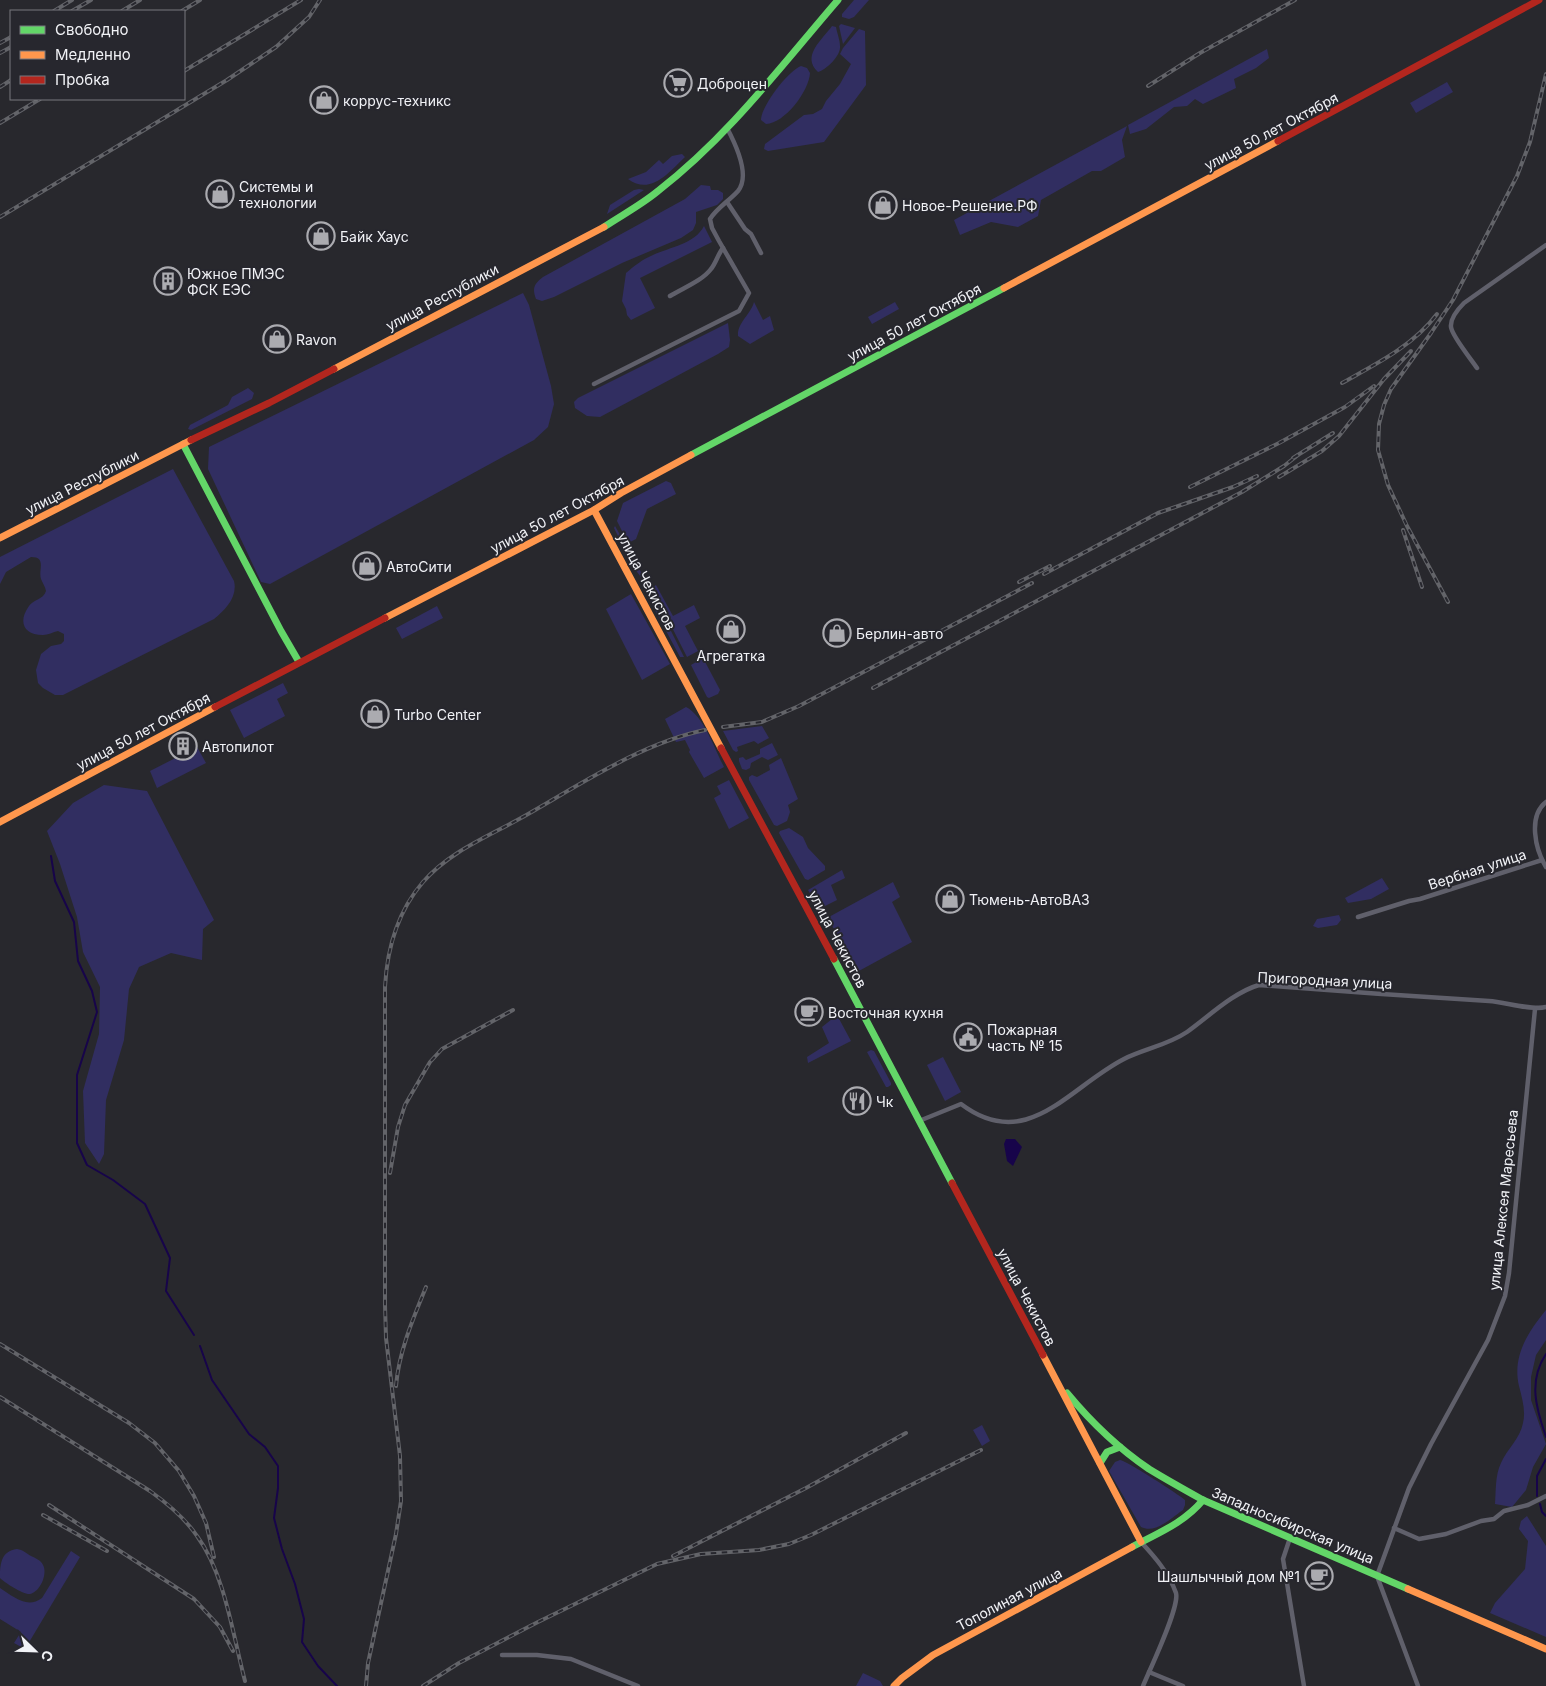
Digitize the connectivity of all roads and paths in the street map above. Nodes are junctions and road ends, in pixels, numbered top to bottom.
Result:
1 (838, 0) edge
2 (1539, 0) edge
3 (727, 128) junction
4 (727, 202) junction
5 (1546, 244) edge
6 (722, 248) junction
7 (761, 253) dead end
8 (670, 296) dead end
9 (1477, 368) dead end
10 (594, 384) dead end
11 (184, 444) junction
12 (594, 510) junction
13 (0, 538) edge
14 (299, 662) junction
15 (1546, 802) edge
16 (0, 822) edge
17 (1542, 860) junction
18 (1546, 866) edge
19 (1358, 917) dead end
20 (1546, 1007) edge
21 (1535, 1008) junction
22 (919, 1121) junction
23 (1057, 1381) junction
24 (1120, 1447) junction
25 (1100, 1463) junction
26 (1546, 1496) edge
27 (1203, 1500) junction
28 (1394, 1528) junction
29 (1290, 1538) junction
30 (1141, 1542) junction
31 (1377, 1576) junction
32 (1546, 1650) edge
33 (502, 1655) dead end
34 (1149, 1672) junction
35 (638, 1686) edge
36 (894, 1686) edge
37 (1142, 1686) edge
38 (1183, 1686) edge
39 (1304, 1686) edge
40 (1418, 1686) edge

1 - 3 main road, улица Республики
2 - 12 main road, улица 50 лет Октября
3 - 4 street
3 - 11 main road, улица Республики
4 - 6 street
4 - 7 street
5 - 9 street
6 - 8 street
6 - 10 street
11 - 13 main road, улица Республики
11 - 14 main road
12 - 14 main road, улица 50 лет Октября
12 - 22 main road, улица Чекистов
14 - 16 main road, улица 50 лет Октября
15 - 17 street, Вербная улица
17 - 18 street
17 - 19 street, Вербная улица
20 - 21 street
21 - 22 street, Пригородная улица
21 - 28 street, улица Алексея Маресьева
22 - 23 main road, улица Чекистов
23 - 24 main road, Западносибирская улица
23 - 25 main road
24 - 25 main road
24 - 27 main road, Западносибирская улица
25 - 30 main road
26 - 28 street
27 - 29 main road, Западносибирская улица
27 - 30 main road, Тополиная улица
28 - 31 street, улица Алексея Маресьева
29 - 31 main road, Западносибирская улица
29 - 39 street
30 - 34 street
30 - 36 main road, Тополиная улица
31 - 32 main road, Западносибирская улица
31 - 40 street
33 - 35 street
34 - 37 street
34 - 38 street

